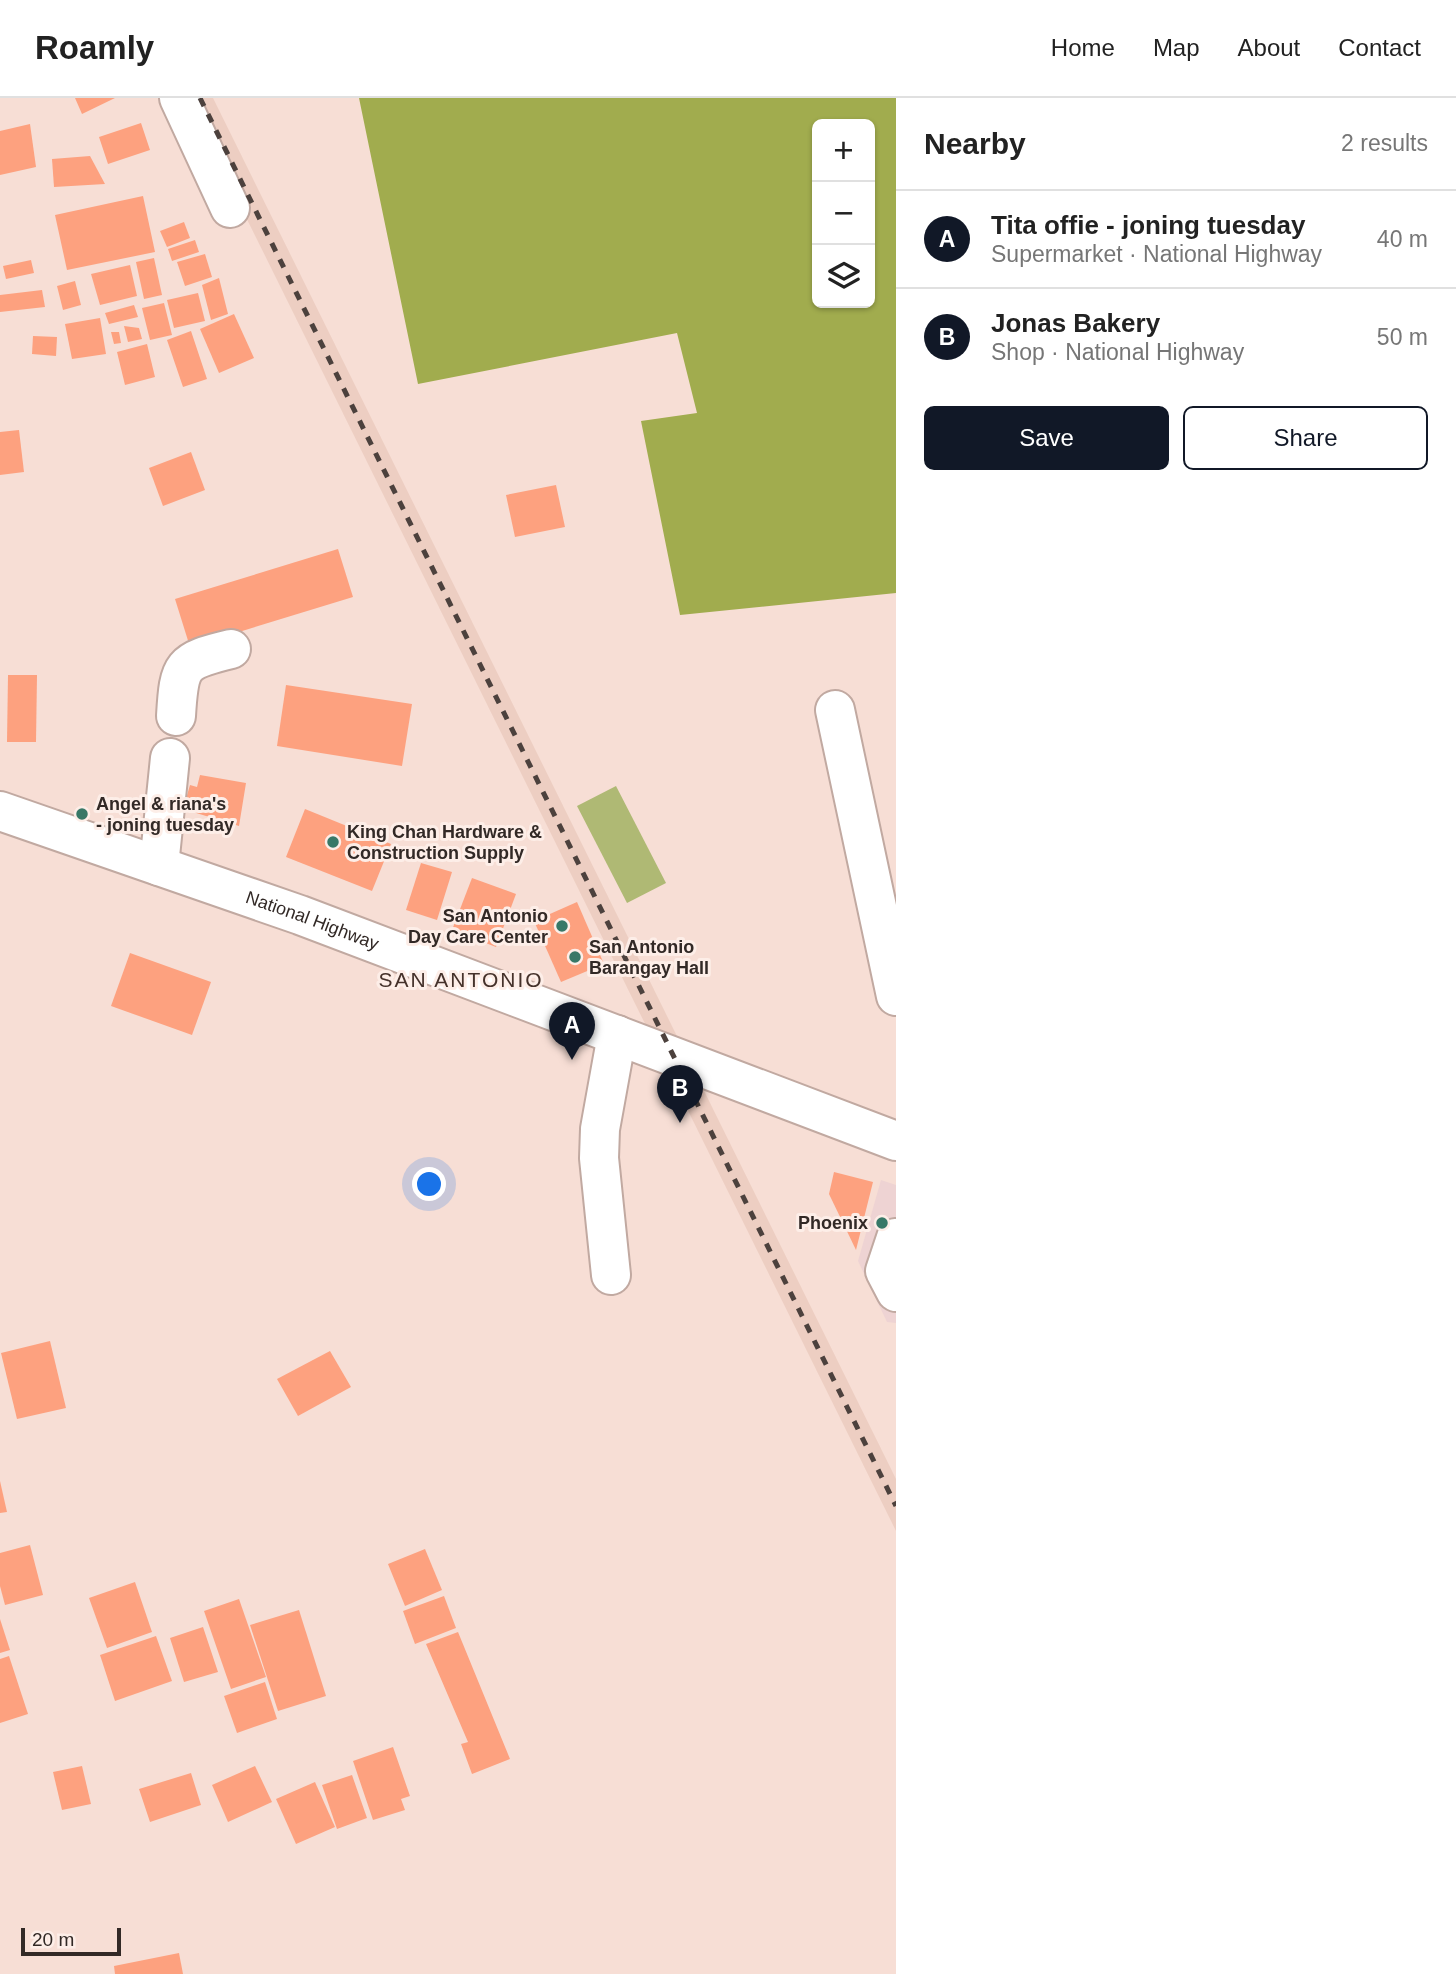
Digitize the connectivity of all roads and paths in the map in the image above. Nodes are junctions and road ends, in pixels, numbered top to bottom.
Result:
1 (179, 98) edge
2 (230, 208) dead end
3 (231, 649) dead end
4 (835, 710) dead end
5 (176, 716) dead end
6 (170, 758) dead end
7 (0, 811) edge
8 (159, 866) junction
9 (896, 996) edge
10 (617, 1035) junction
11 (896, 1141) edge
12 (896, 1238) edge
13 (611, 1275) dead end
14 (896, 1292) edge

1 - 2 main road
3 - 5 main road
4 - 9 main road
6 - 8 main road
7 - 8 main road, National Highway
8 - 10 main road, National Highway
10 - 11 main road, National Highway
10 - 13 main road
12 - 14 main road

